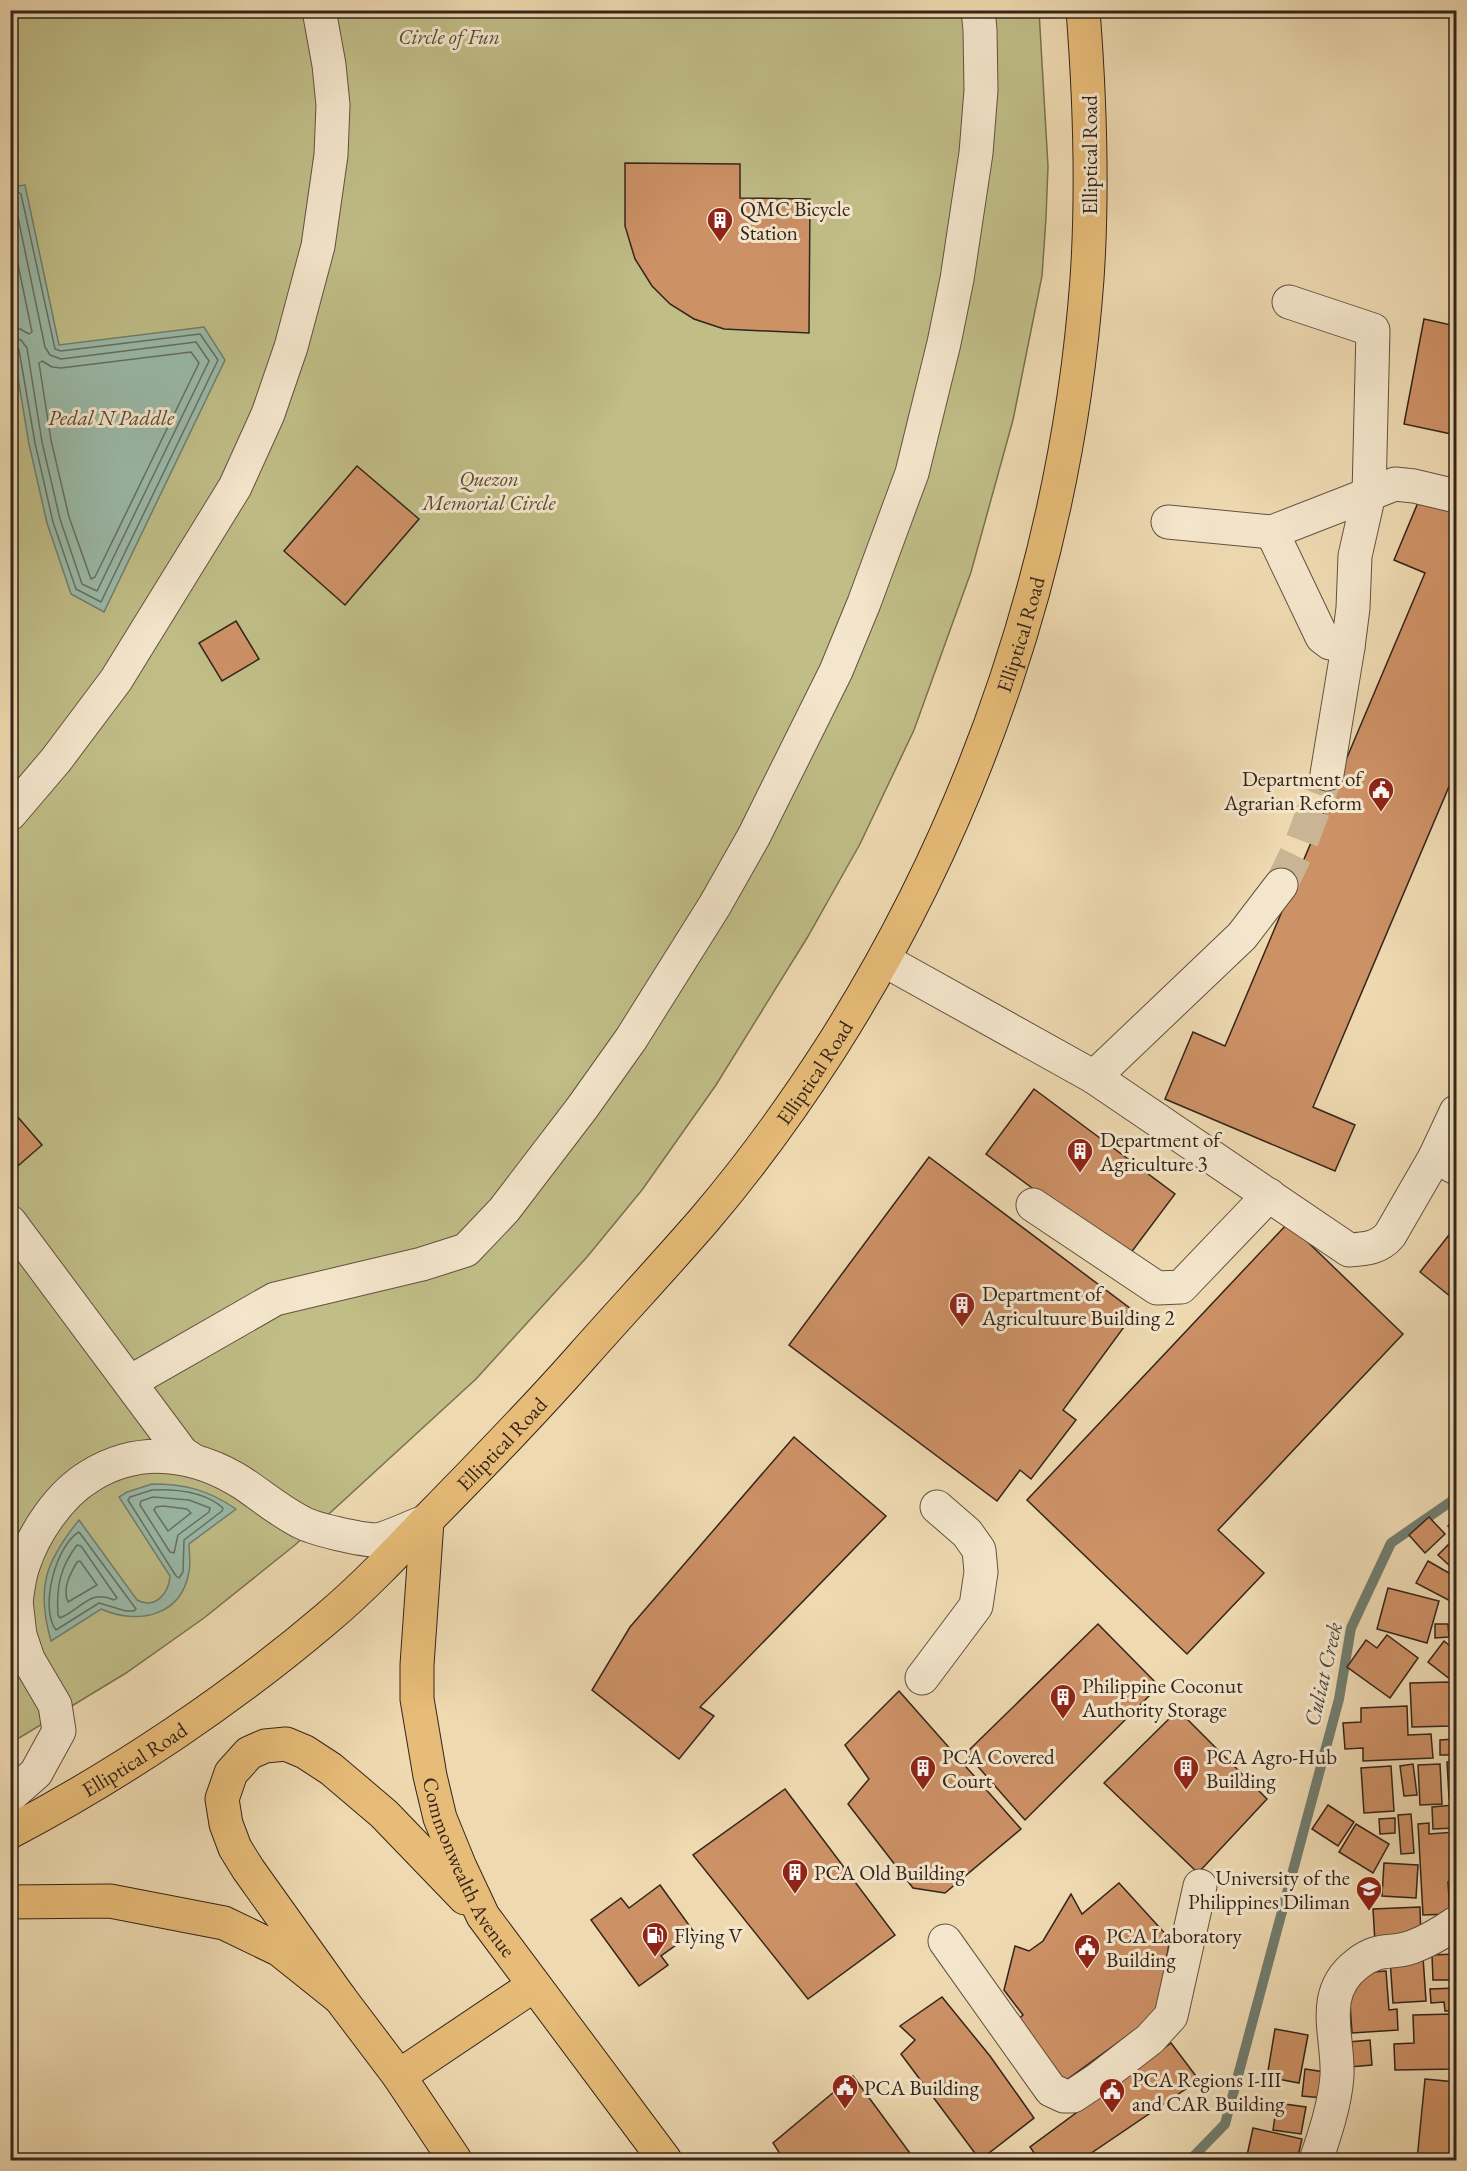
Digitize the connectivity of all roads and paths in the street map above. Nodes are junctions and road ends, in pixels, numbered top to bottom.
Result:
1 (319, 10) edge
2 (978, 10) edge
3 (1083, 10) edge
4 (1289, 302) dead end
5 (1369, 494) junction
6 (1456, 496) edge
7 (1168, 522) dead end
8 (1272, 532) junction
9 (1348, 647) junction
10 (1327, 774) tunnel mouth
11 (10, 814) edge
12 (1281, 885) tunnel mouth
13 (884, 960) junction
14 (1094, 1077) junction
15 (1456, 1112) edge
16 (1446, 1162) edge
17 (1269, 1195) junction
18 (1033, 1205) dead end
19 (10, 1222) edge
20 (130, 1382) junction
21 (194, 1461) junction
22 (937, 1508) dead end
23 (427, 1521) junction
24 (13, 1596) edge
25 (922, 1677) dead end
26 (10, 1796) edge
27 (10, 1832) edge
28 (1200, 1887) dead end
29 (10, 1902) edge
30 (483, 1916) junction
31 (1456, 1923) edge
32 (945, 1941) dead end
33 (533, 1986) junction
34 (340, 1998) junction
35 (399, 2076) junction
36 (455, 2160) edge
37 (664, 2160) edge
38 (1316, 2160) edge

1 - 11 street
2 - 20 street
3 - 13 main road, Elliptical Road
4 - 5 street
5 - 6 street
5 - 8 street
5 - 9 street
7 - 8 street
8 - 9 street
9 - 10 street
12 - 14 street
13 - 14 street
13 - 23 main road, Elliptical Road
14 - 17 street
15 - 16 street
16 - 17 street
17 - 18 street
19 - 20 street
20 - 21 street
21 - 23 street
21 - 24 street
22 - 25 street
23 - 27 main road, Elliptical Road
23 - 30 main road, Commonwealth Avenue
24 - 26 street
28 - 32 street
29 - 34 main road
30 - 33 main road, Commonwealth Avenue
30 - 34 main road
31 - 38 street
33 - 35 main road
33 - 37 main road, Commonwealth Avenue
34 - 35 main road
35 - 36 main road

